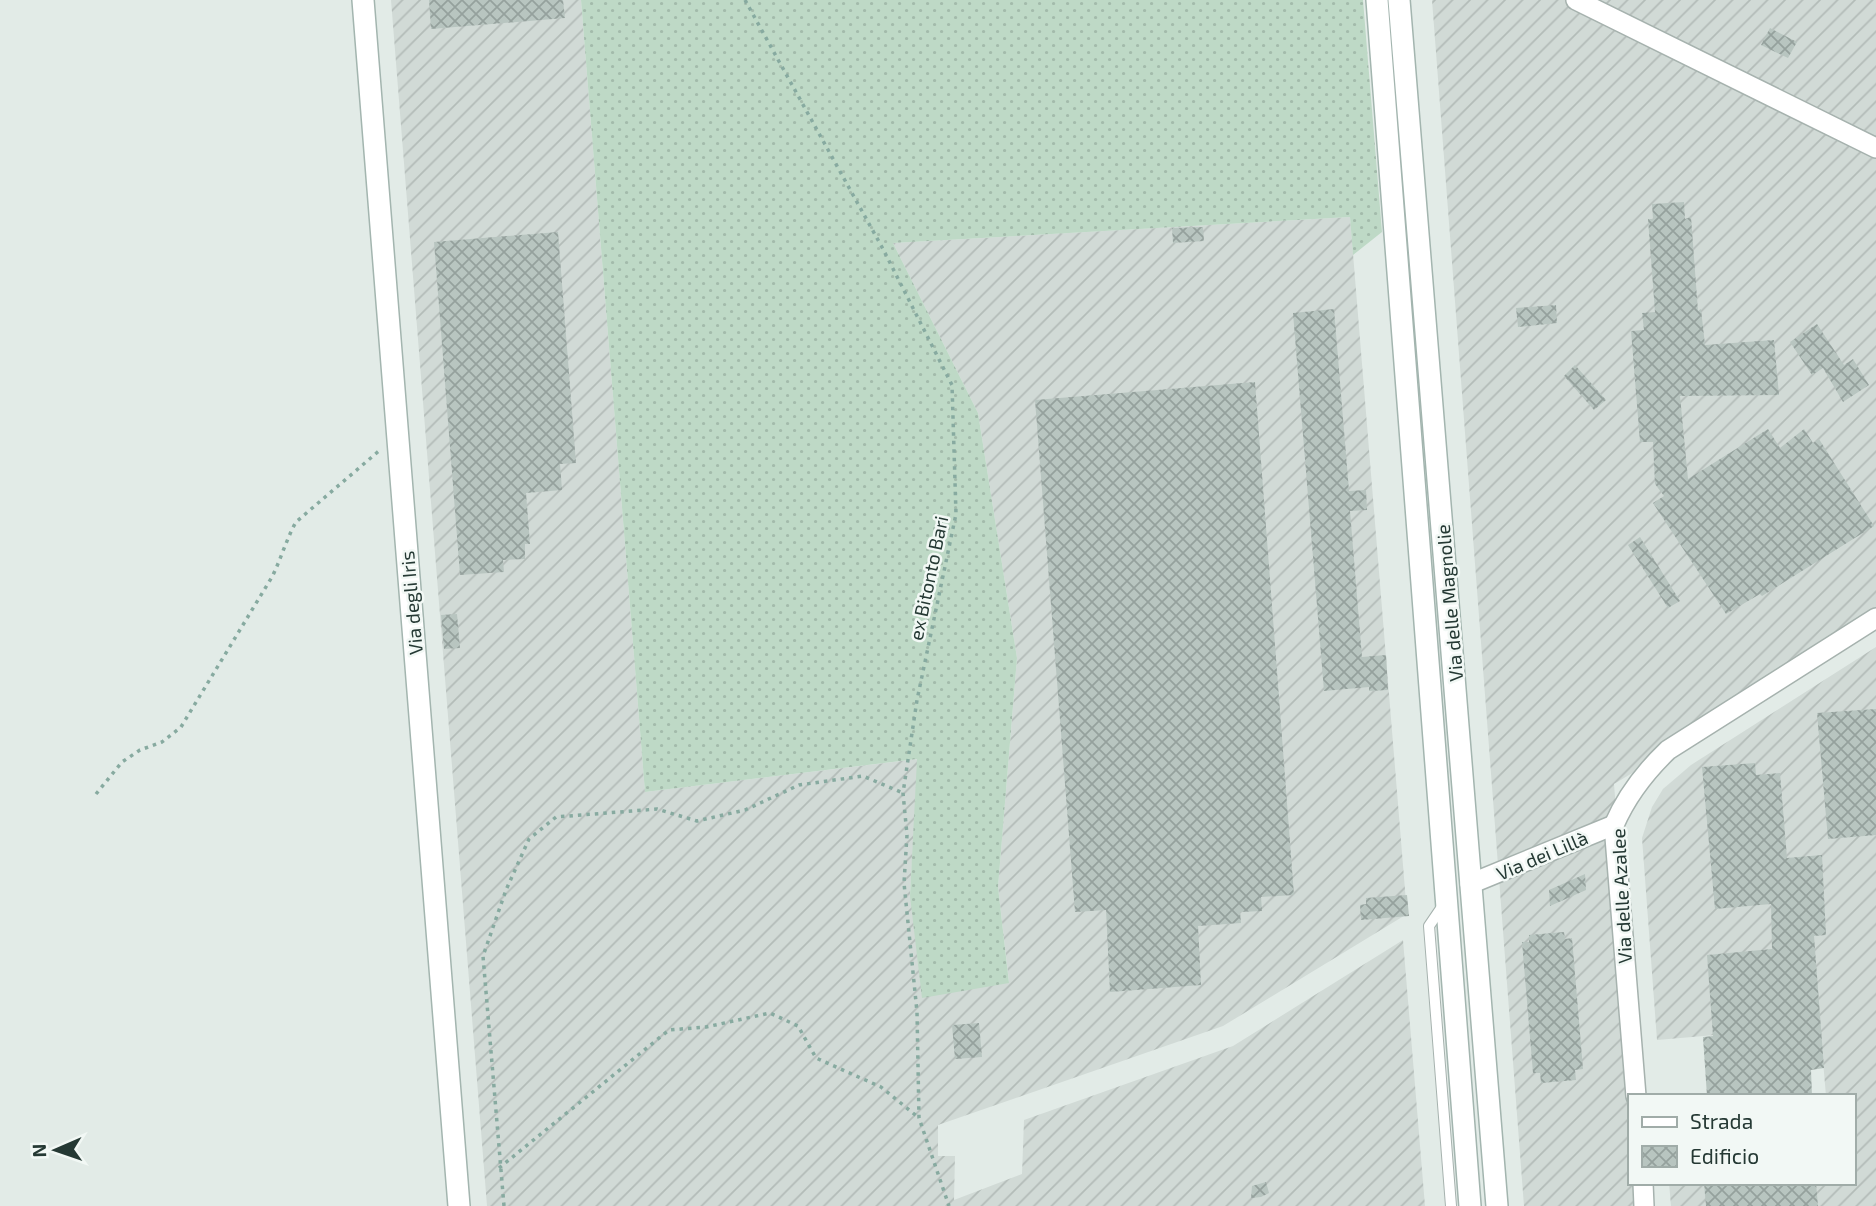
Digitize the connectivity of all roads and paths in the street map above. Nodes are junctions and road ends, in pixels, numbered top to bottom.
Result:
1 (363, 0) edge
2 (745, 0) edge
3 (1377, 0) edge
4 (1399, 0) edge
5 (1576, 0) edge
6 (1876, 148) edge
7 (398, 435) junction
8 (1876, 618) edge
9 (96, 793) dead end
10 (903, 793) junction
11 (1614, 825) junction
12 (1471, 892) junction
13 (1447, 901) junction
14 (1636, 1094) edge
15 (919, 1118) junction
16 (499, 1168) junction
17 (1643, 1185) edge
18 (459, 1206) edge
19 (504, 1206) edge
20 (949, 1206) edge
21 (1451, 1206) edge
22 (1470, 1206) edge
23 (1497, 1206) edge
24 (1644, 1206) edge

1 - 7 street, Via degli Iris
2 - 10 path, ex Bitonto Bari
3 - 13 street, Via delle Magnolie
4 - 12 street, Via delle Magnolie
5 - 6 street
7 - 9 path
7 - 18 street, Via degli Iris
8 - 11 street, Via delle Azalee
10 - 15 path, ex Bitonto Bari
10 - 16 path
11 - 12 street, Via dei Lillà
11 - 14 street, Via delle Azalee
12 - 13 street
12 - 23 street, Via delle Magnolie
13 - 21 lane
13 - 22 street, Via delle Magnolie
15 - 16 path
15 - 20 path, ex Bitonto Bari
16 - 19 path
17 - 24 street

